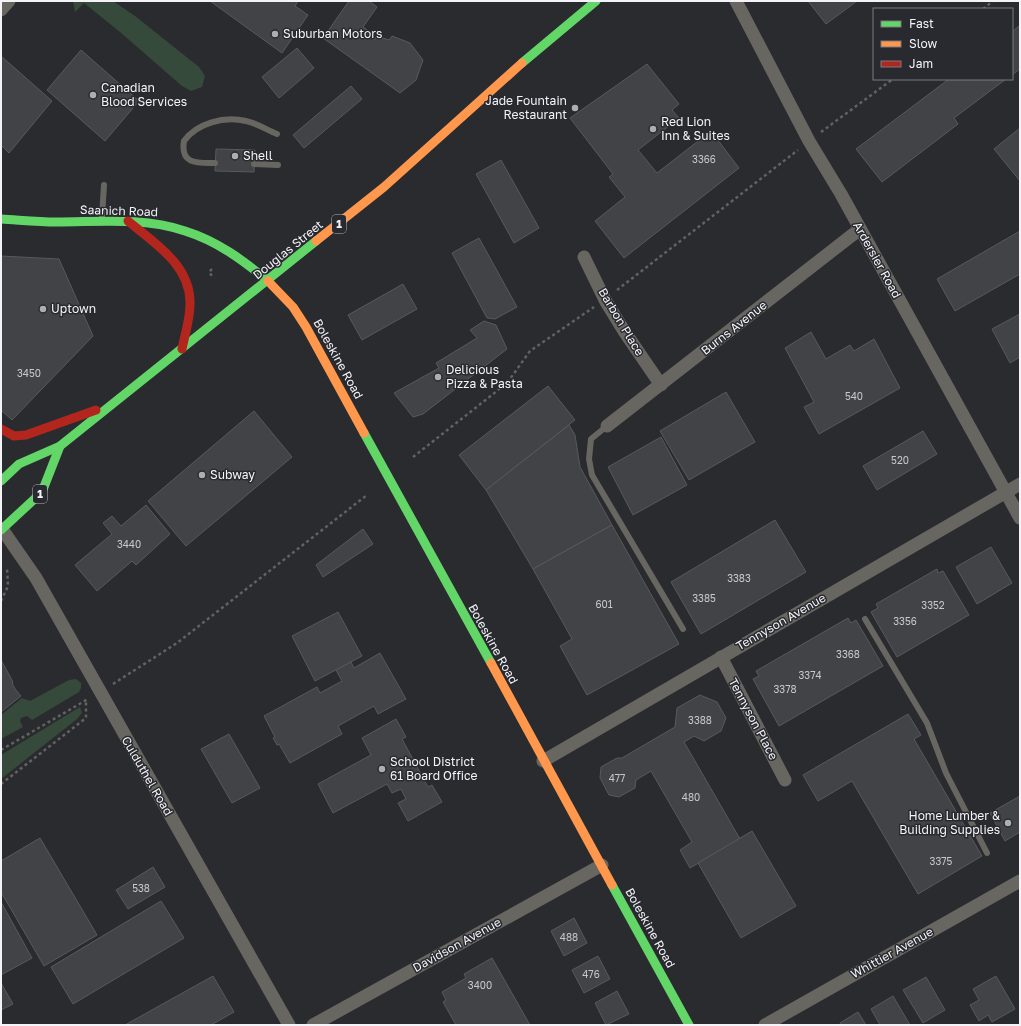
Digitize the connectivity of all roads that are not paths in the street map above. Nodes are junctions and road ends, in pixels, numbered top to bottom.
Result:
1 (9, 1) edge
2 (596, 1) edge
3 (736, 1) edge
4 (1, 10) edge
5 (277, 134) dead end
6 (215, 163) dead end
7 (254, 164) dead end
8 (278, 165) dead end
9 (104, 185) dead end
10 (1, 219) edge
11 (102, 221) junction
12 (128, 221) junction
13 (860, 229) junction
14 (584, 257) dead end
15 (268, 281) junction
16 (182, 349) junction
17 (661, 386) junction
18 (112, 405) junction
19 (607, 426) joint
20 (1, 429) edge
21 (60, 446) junction
22 (1, 481) edge
23 (1020, 484) edge
24 (1004, 492) junction
25 (1020, 518) edge
26 (1, 530) edge
27 (866, 619) dead end
28 (683, 629) dead end
29 (721, 657) junction
30 (544, 761) junction
31 (784, 780) dead end
32 (987, 853) dead end
33 (602, 865) junction
34 (1020, 881) edge
35 (289, 1025) edge
36 (313, 1025) edge
37 (689, 1025) edge
38 (765, 1025) edge

1 - 4 street
2 - 15 main road, Douglas Street / 1
3 - 13 street, Ardersier Road
5 - 6 lane
7 - 8 lane
9 - 11 lane
10 - 11 main road, Saanich Road
11 - 12 main road, Saanich Road
12 - 15 main road, Saanich Road
12 - 16 main road
13 - 17 street, Burns Avenue
13 - 24 street, Ardersier Road
14 - 17 street, Barbon Place
15 - 16 main road, Douglas Street / 1
15 - 30 main road, Boleskine Road
16 - 18 main road, Douglas Street / 1
17 - 19 street, Burns Avenue
18 - 20 main road
18 - 21 main road, Douglas Street / 1
19 - 28 lane
21 - 22 main road, Douglas Street / 1
21 - 26 main road, 1
23 - 24 street, Tennyson Avenue
24 - 25 street, Ardersier Road
24 - 29 street, Tennyson Avenue
26 - 35 street, Culduthel Road
27 - 32 lane
29 - 30 street, Tennyson Avenue
29 - 31 street, Tennyson Place
30 - 33 main road, Boleskine Road
33 - 36 street, Davidson Avenue
33 - 37 main road, Boleskine Road
34 - 38 street, Whittier Avenue

